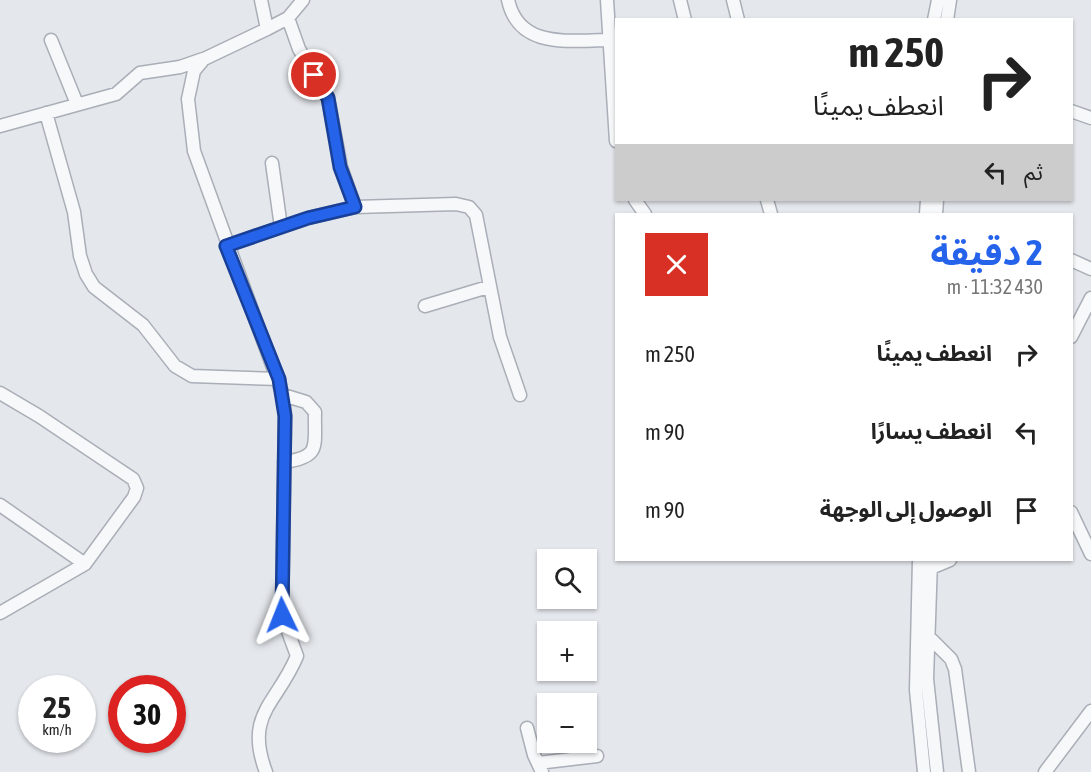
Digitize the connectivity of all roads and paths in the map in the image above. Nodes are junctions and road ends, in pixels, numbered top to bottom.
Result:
1 (261, 0) edge
2 (303, 0) edge
3 (508, 0) edge
4 (607, 0) edge
5 (680, 0) edge
6 (733, 0) edge
7 (938, 0) edge
8 (951, 0) edge
9 (288, 18) junction
10 (684, 18) edge
11 (738, 18) edge
12 (934, 18) edge
13 (947, 18) edge
14 (267, 29) junction
15 (51, 40) dead end
16 (610, 40) junction
17 (204, 59) junction
18 (77, 104) junction
19 (1073, 112) edge
20 (46, 113) junction
21 (1091, 118) edge
22 (615, 124) edge
23 (0, 126) edge
24 (272, 163) dead end
25 (355, 207) junction
26 (281, 227) junction
27 (226, 246) junction
28 (1073, 261) edge
29 (1091, 269) edge
30 (488, 287) junction
31 (1091, 298) edge
32 (425, 306) dead end
33 (1073, 333) edge
34 (279, 379) junction
35 (0, 393) edge
36 (283, 395) junction
37 (519, 395) dead end
38 (284, 462) junction
39 (0, 506) edge
40 (1073, 516) edge
41 (1091, 554) edge
42 (919, 561) edge
43 (85, 564) junction
44 (931, 564) edge
45 (0, 613) edge
46 (928, 636) junction
47 (1091, 711) edge
48 (527, 728) dead end
49 (597, 756) dead end
50 (540, 768) edge
51 (266, 772) edge
52 (924, 772) edge
53 (937, 772) edge
54 (969, 772) edge
55 (1045, 772) edge

1 - 14 street
2 - 9 street
3 - 16 street
4 - 16 street
5 - 10 street
6 - 11 street
7 - 12 street
8 - 13 street
9 - 14 street
9 - 25 street
14 - 17 street
15 - 18 street
16 - 22 street
17 - 18 street
17 - 27 street
18 - 20 street
19 - 21 street
20 - 23 street
20 - 34 street
24 - 26 street
25 - 26 street
25 - 30 street
26 - 27 street
27 - 34 street
28 - 29 street
30 - 32 street
30 - 37 street
31 - 33 street
34 - 36 street
35 - 43 street
36 - 38 street
36 - 38 street
38 - 51 street
39 - 43 street
40 - 41 street
42 - 52 street
43 - 45 street
44 - 46 street
46 - 53 street
46 - 54 street
47 - 55 street
48 - 50 street
49 - 50 street

